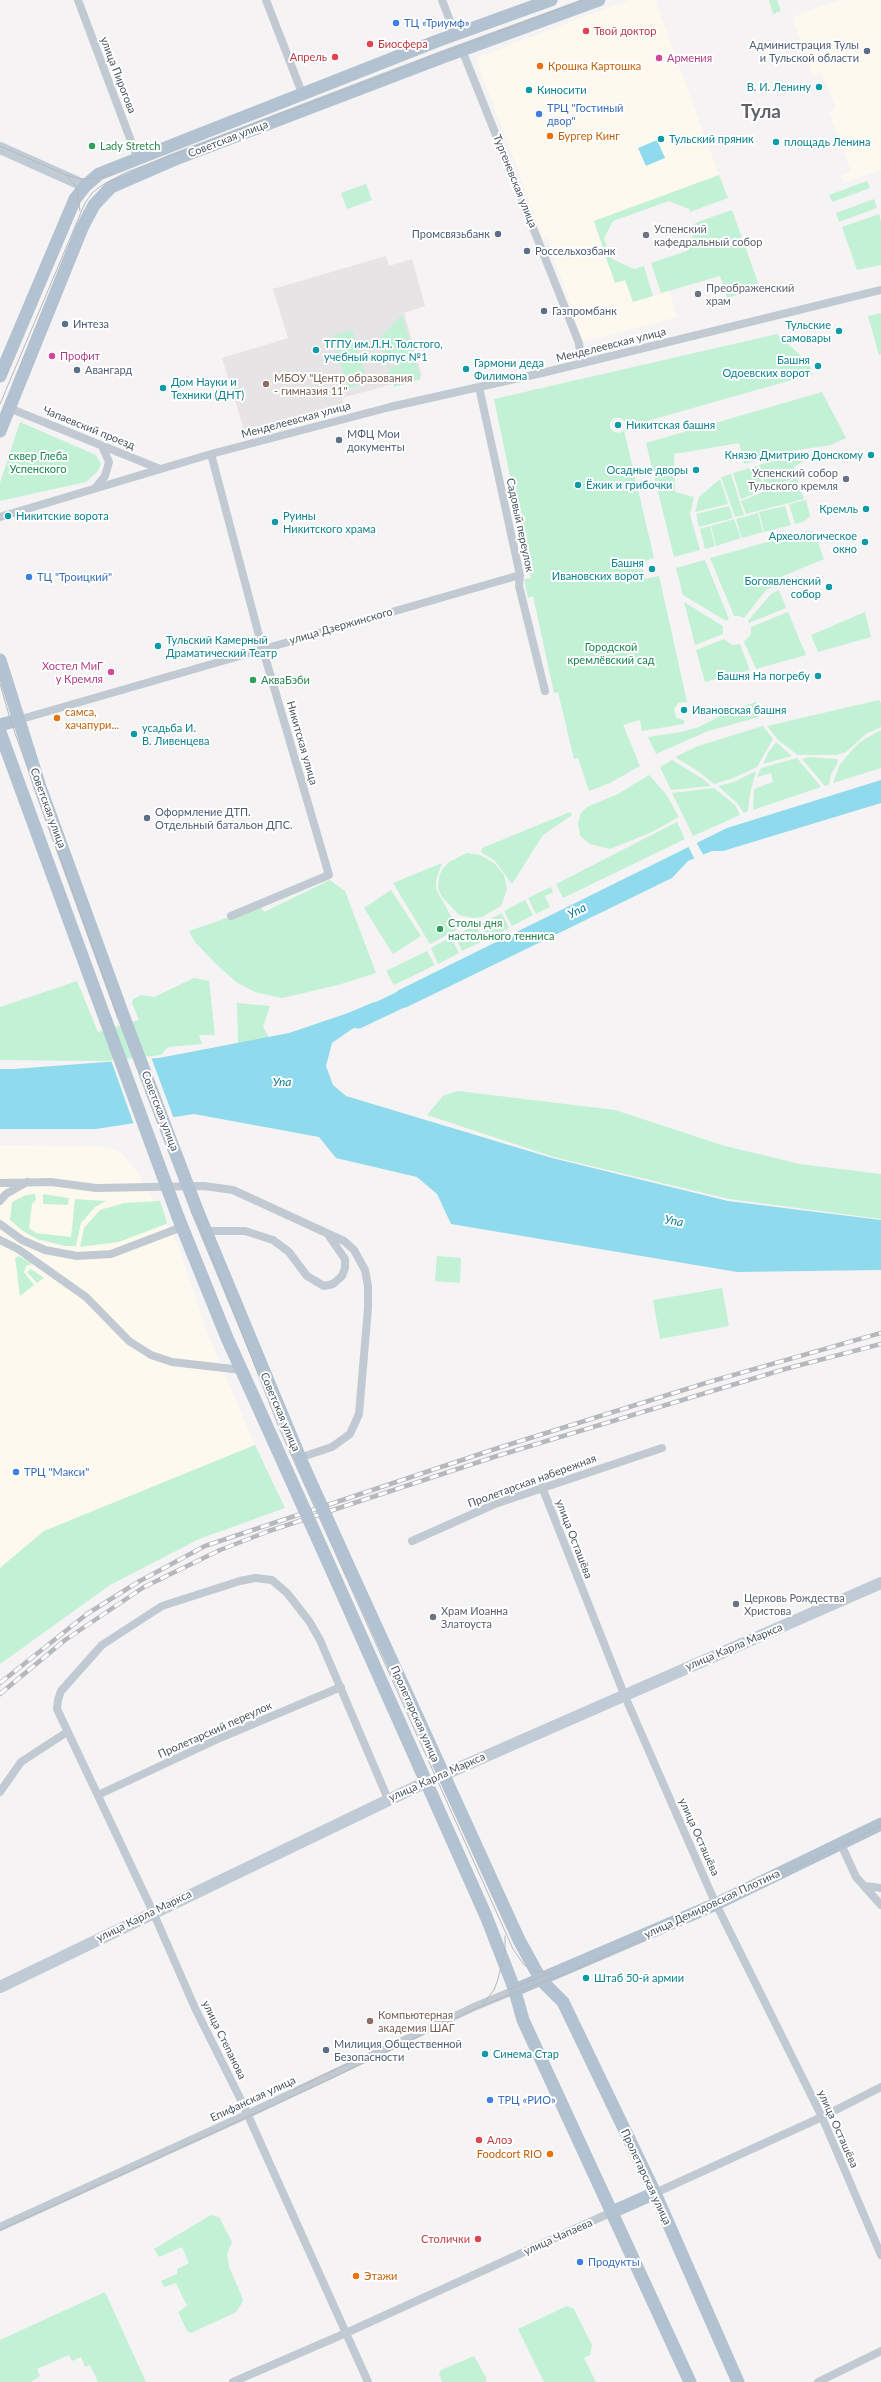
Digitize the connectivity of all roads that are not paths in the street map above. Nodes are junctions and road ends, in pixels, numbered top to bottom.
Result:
1 (78, 0) edge
2 (266, 0) edge
3 (442, 0) edge
4 (551, 0) edge
5 (599, 0) edge
6 (455, 34) junction
7 (462, 50) junction
8 (302, 93) junction
9 (0, 148) edge
10 (137, 158) junction
11 (85, 186) junction
12 (100, 198) junction
13 (881, 290) edge
14 (581, 363) junction
15 (0, 376) edge
16 (479, 387) junction
17 (5, 406) edge
18 (0, 431) edge
19 (102, 446) junction
20 (211, 454) junction
21 (160, 469) junction
22 (93, 489) junction
23 (0, 517) edge
24 (520, 575) junction
25 (263, 648) junction
26 (0, 660) edge
27 (545, 691) dead end
28 (18, 720) junction
29 (0, 725) edge
30 (0, 732) edge
31 (231, 916) dead end
32 (32, 1181) junction
33 (0, 1183) edge
34 (0, 1201) edge
35 (180, 1222) junction
36 (0, 1224) edge
37 (205, 1231) junction
38 (328, 1235) junction
39 (0, 1240) edge
40 (242, 1370) junction
41 (662, 1448) dead end
42 (301, 1461) junction
43 (542, 1487) junction
44 (412, 1541) dead end
45 (343, 1554) joint
46 (328, 1562) joint
47 (881, 1583) edge
48 (341, 1687) junction
49 (624, 1694) junction
50 (67, 1732) junction
51 (443, 1775) junction
52 (426, 1782) junction
53 (0, 1792) edge
54 (98, 1795) junction
55 (388, 1799) junction
56 (881, 1824) edge
57 (840, 1842) junction
58 (864, 1886) junction
59 (881, 1888) edge
60 (716, 1904) junction
61 (881, 1905) edge
62 (153, 1912) junction
63 (541, 1980) junction
64 (0, 1987) edge
65 (515, 1990) junction
66 (881, 2087) edge
67 (248, 2114) junction
68 (822, 2117) junction
69 (655, 2193) junction
70 (612, 2212) junction
71 (0, 2227) edge
72 (881, 2255) edge
73 (346, 2333) junction
74 (881, 2351) edge
75 (233, 2382) edge
76 (368, 2382) edge
77 (690, 2382) edge
78 (738, 2382) edge
79 (818, 2382) edge

1 - 10 street, улица Пирогова
2 - 8 street
3 - 6 street, Тургеневская улица
4 - 6 main road, Советская улица
5 - 7 main road, Советская улица
6 - 7 main road, Тургеневская улица
6 - 8 main road, Советская улица
7 - 12 main road, Советская улица
7 - 14 street, Тургеневская улица
8 - 10 main road, Советская улица
9 - 11 main road
10 - 11 main road, Советская улица
11 - 12 main road
11 - 15 main road, Советская улица
12 - 17 main road, Советская улица
13 - 14 street, Менделеевская улица
14 - 16 street, Менделеевская улица
16 - 20 street, Менделеевская улица
16 - 24 street, Садовый переулок
17 - 18 main road, Советская улица
17 - 19 street, Чапаевский проезд
19 - 21 street, Чапаевский проезд
19 - 22 street
20 - 21 street, Менделеевская улица
20 - 25 street, Никитская улица
21 - 22 street, Менделеевская улица
22 - 23 street, Менделеевская улица
24 - 25 street, улица Дзержинского
24 - 27 street, Садовый переулок
25 - 28 street, улица Дзержинского
25 - 31 street, Никитская улица
26 - 28 main road, Советская улица
28 - 29 main road, улица Дзержинского
28 - 37 main road, Советская улица, bridge
30 - 35 main road, Советская улица, bridge
32 - 33 street
32 - 34 street
32 - 38 street
35 - 36 street
35 - 40 main road, Советская улица
37 - 38 street
37 - 42 main road, Советская улица
38 - 42 street
39 - 40 street
40 - 46 main road, Советская улица, bridge
41 - 43 street, Пролетарская набережная
42 - 45 main road, Советская улица, bridge
43 - 44 street, Пролетарская набережная
43 - 49 street, улица Осташёва
45 - 51 main road, Пролетарская улица
46 - 52 main road, Пролетарская улица
47 - 49 main road, улица Карла Маркса
48 - 50 street, улица Степанова
48 - 54 street, Пролетарский переулок
48 - 55 street
49 - 51 main road, улица Карла Маркса
49 - 60 street, улица Осташёва
50 - 53 street
50 - 54 street, улица Степанова
51 - 52 main road, улица Карла Маркса
51 - 63 main road, Пролетарская улица
52 - 55 main road, улица Карла Маркса
52 - 65 main road, Пролетарская улица
54 - 62 street, улица Степанова
55 - 62 main road, улица Карла Маркса
56 - 57 main road, улица Демидовская Плотина
57 - 58 street
57 - 60 main road, улица Демидовская Плотина
58 - 59 street
58 - 61 street
60 - 63 main road, улица Демидовская Плотина
60 - 68 street, улица Осташёва
62 - 64 main road, улица Карла Маркса
62 - 67 street, улица Степанова
63 - 65 main road
63 - 69 main road, Пролетарская улица
65 - 67 street, Епифанская улица
65 - 70 main road, Пролетарская улица
66 - 68 street, улица Чапаева
67 - 71 street, Епифанская улица
67 - 73 street, улица Степанова
68 - 69 street, улица Чапаева
68 - 72 street, улица Осташёва
69 - 70 main road, улица Чапаева
69 - 78 main road, Пролетарская улица
70 - 73 street, улица Чапаева
70 - 77 main road, Пролетарская улица
73 - 75 street, улица Чапаева
73 - 76 street, улица Степанова
74 - 79 street

